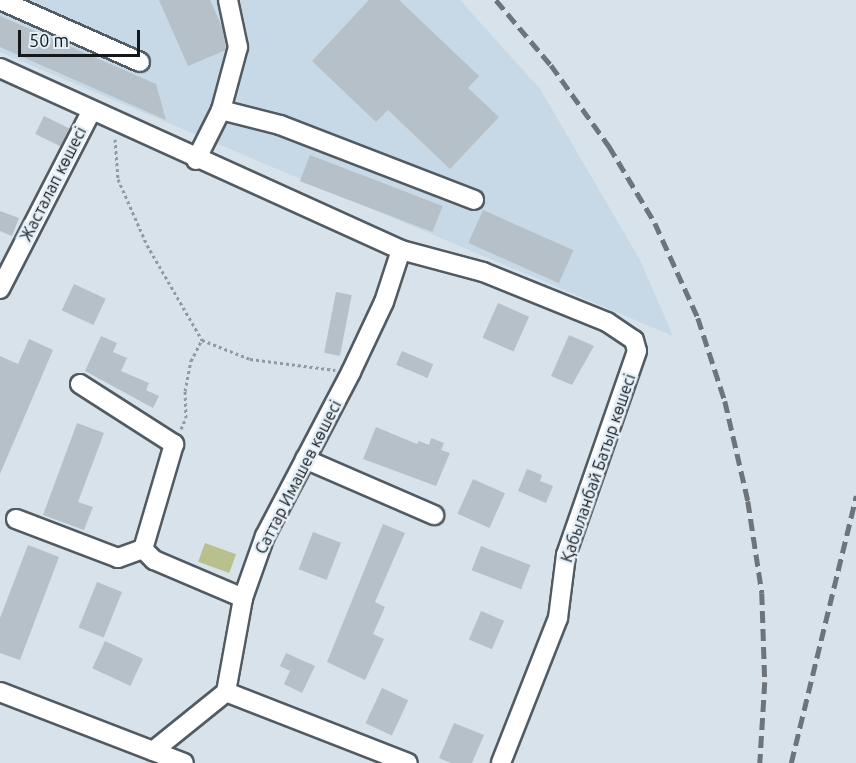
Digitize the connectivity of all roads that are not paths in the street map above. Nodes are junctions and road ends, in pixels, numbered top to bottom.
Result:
1 (0, 0) edge
2 (228, 0) edge
3 (140, 62) dead end
4 (0, 68) edge
5 (220, 110) junction
6 (90, 112) junction
7 (196, 160) junction
8 (474, 200) dead end
9 (400, 250) junction
10 (0, 289) edge
11 (80, 384) dead end
12 (305, 459) junction
13 (434, 515) dead end
14 (16, 519) dead end
15 (143, 549) junction
16 (243, 598) junction
17 (0, 692) edge
18 (226, 692) junction
19 (153, 752) junction
20 (184, 763) edge
21 (408, 763) edge
22 (501, 763) edge

1 - 3 street
2 - 5 street
4 - 6 street, Қабыланбай Батыр көшесі
5 - 7 street
5 - 8 street
6 - 7 street, Қабыланбай Батыр көшесі
6 - 10 street, Жасталап көшесі
7 - 9 street, Қабыланбай Батыр көшесі
9 - 12 street, Саттар Имашев көшесі
9 - 22 street, Қабыланбай Батыр көшесі
11 - 15 street
12 - 13 street
12 - 16 street, Саттар Имашев көшесі
14 - 15 street
15 - 16 street
16 - 18 street, Саттар Имашев көшесі
17 - 19 street
18 - 19 street
18 - 21 street
19 - 20 street

